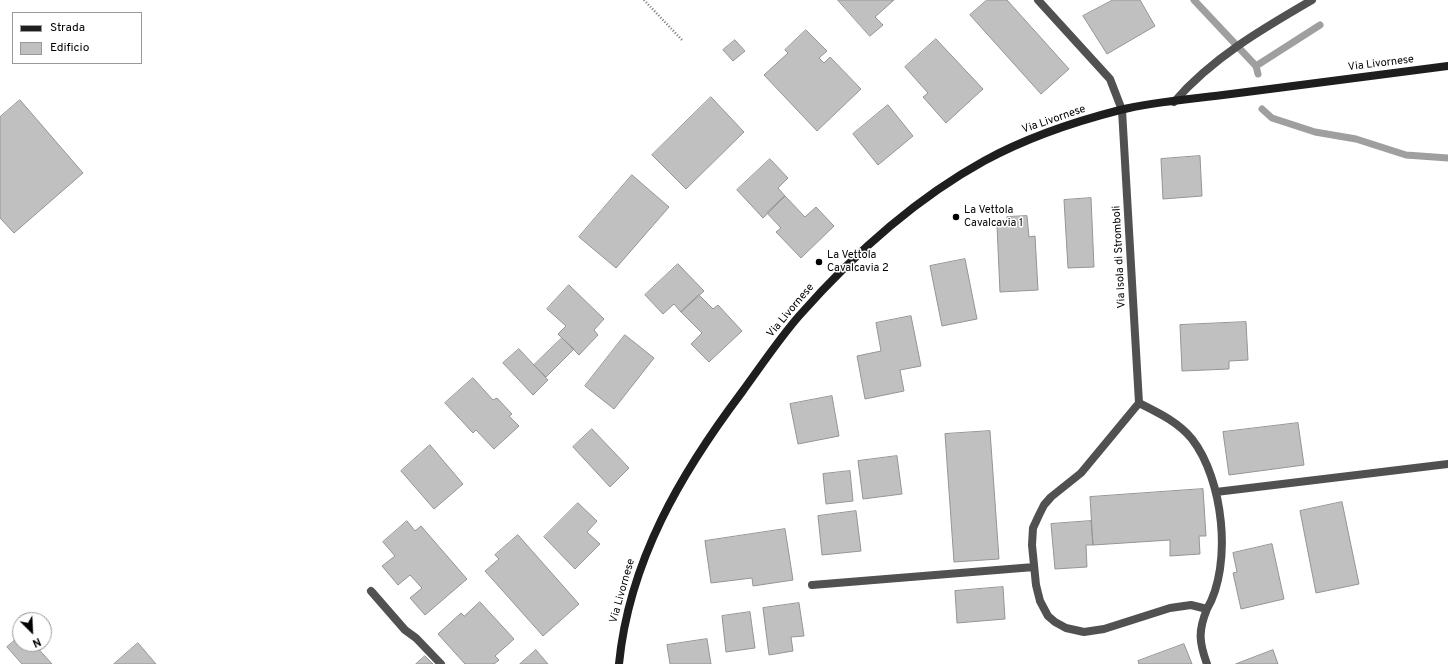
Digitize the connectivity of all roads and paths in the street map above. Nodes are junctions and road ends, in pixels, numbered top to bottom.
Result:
1 (644, 0) edge
2 (1038, 0) edge
3 (1312, 0) edge
4 (682, 40) dead end
5 (1448, 66) edge
6 (1174, 102) junction
7 (1122, 110) junction
8 (1139, 403) junction
9 (1448, 464) edge
10 (1216, 492) junction
11 (1034, 567) junction
12 (812, 585) dead end
13 (371, 591) dead end
14 (1207, 609) junction
15 (441, 664) edge
16 (619, 664) edge
17 (1207, 664) edge

1 - 4 path
2 - 7 street, Via Isola di Stromboli
3 - 6 street
5 - 6 street, Via Livornese
6 - 7 street, Via Livornese
7 - 8 street, Via Isola di Stromboli
7 - 16 street, Via Livornese
8 - 10 street
8 - 11 street
9 - 10 street
10 - 14 street
11 - 12 street
11 - 14 street
13 - 15 street
14 - 17 street

